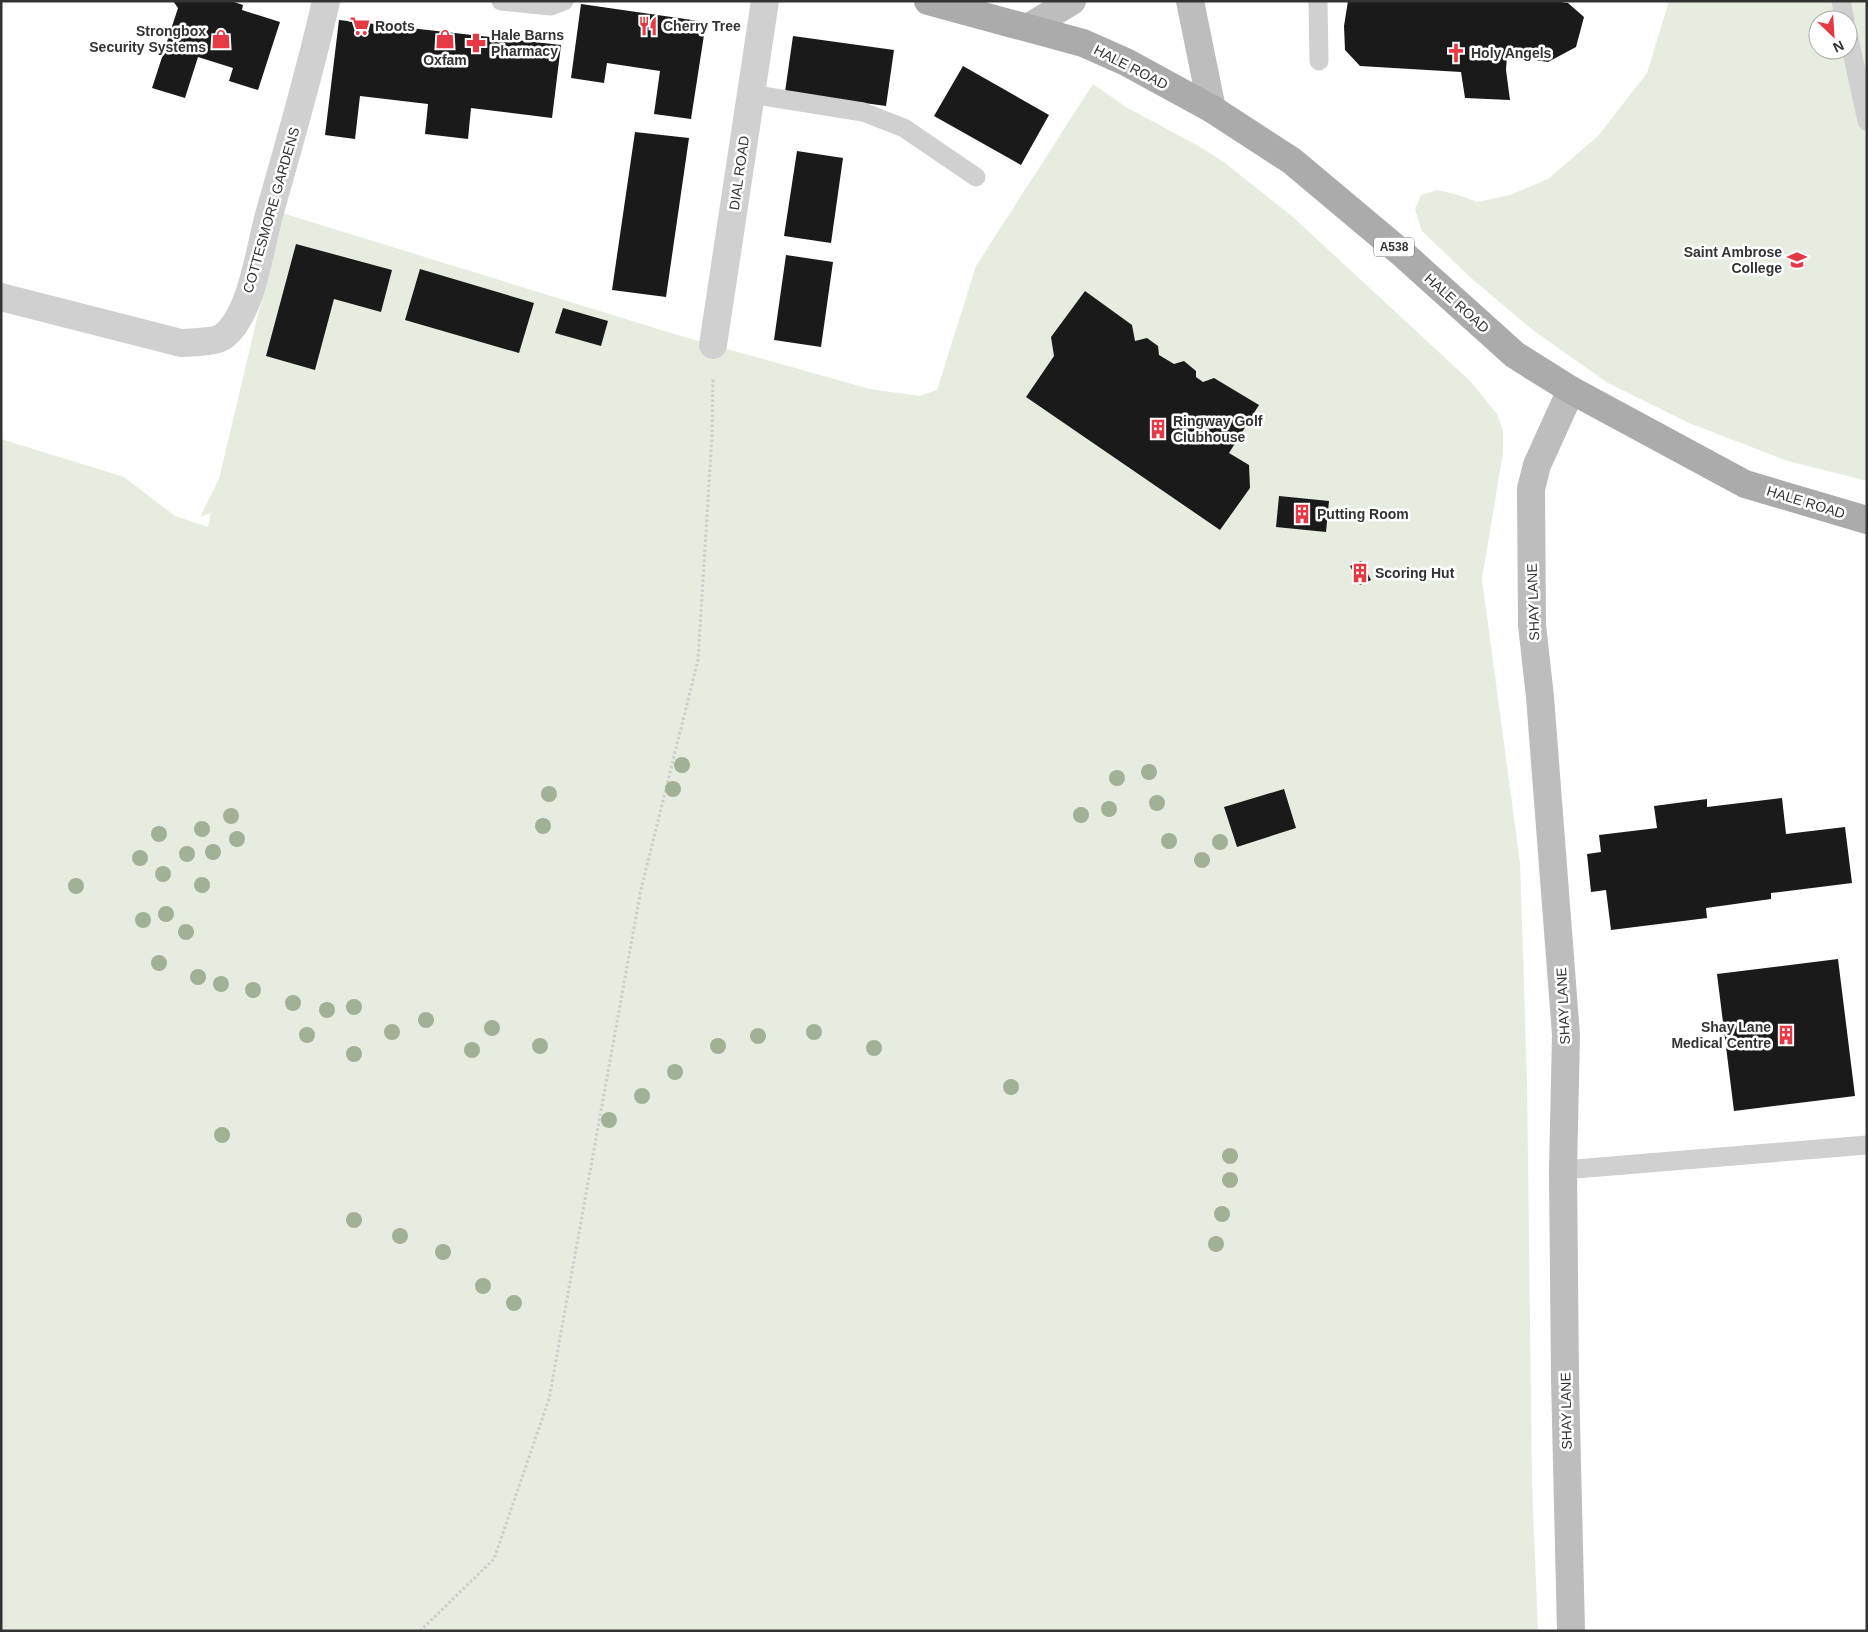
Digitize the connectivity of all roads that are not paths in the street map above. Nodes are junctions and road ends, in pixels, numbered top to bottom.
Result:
1 (326, 1) edge
2 (501, 1) edge
3 (564, 1) edge
4 (765, 1) edge
5 (928, 1) edge
6 (1072, 1) edge
7 (1190, 1) edge
8 (1318, 1) edge
9 (1028, 27) junction
10 (1854, 60) edge
11 (1319, 61) dead end
12 (751, 94) junction
13 (1212, 109) junction
14 (1867, 121) edge
15 (976, 178) dead end
16 (1, 297) edge
17 (713, 345) road end
18 (1571, 390) junction
19 (1867, 520) edge
20 (1867, 1145) edge
21 (1563, 1170) junction
22 (1571, 1631) edge

1 - 16 street, COTTESMORE GARDENS
2 - 3 lane
4 - 12 street, DIAL ROAD
5 - 9 main road, HALE ROAD
6 - 9 street
7 - 13 street
8 - 11 lane
9 - 13 main road, HALE ROAD
10 - 14 lane
12 - 15 lane
12 - 17 street, DIAL ROAD
13 - 18 main road, HALE ROAD / A538
18 - 19 main road, HALE ROAD / A538
18 - 21 street, SHAY LANE
20 - 21 lane
21 - 22 street, SHAY LANE

